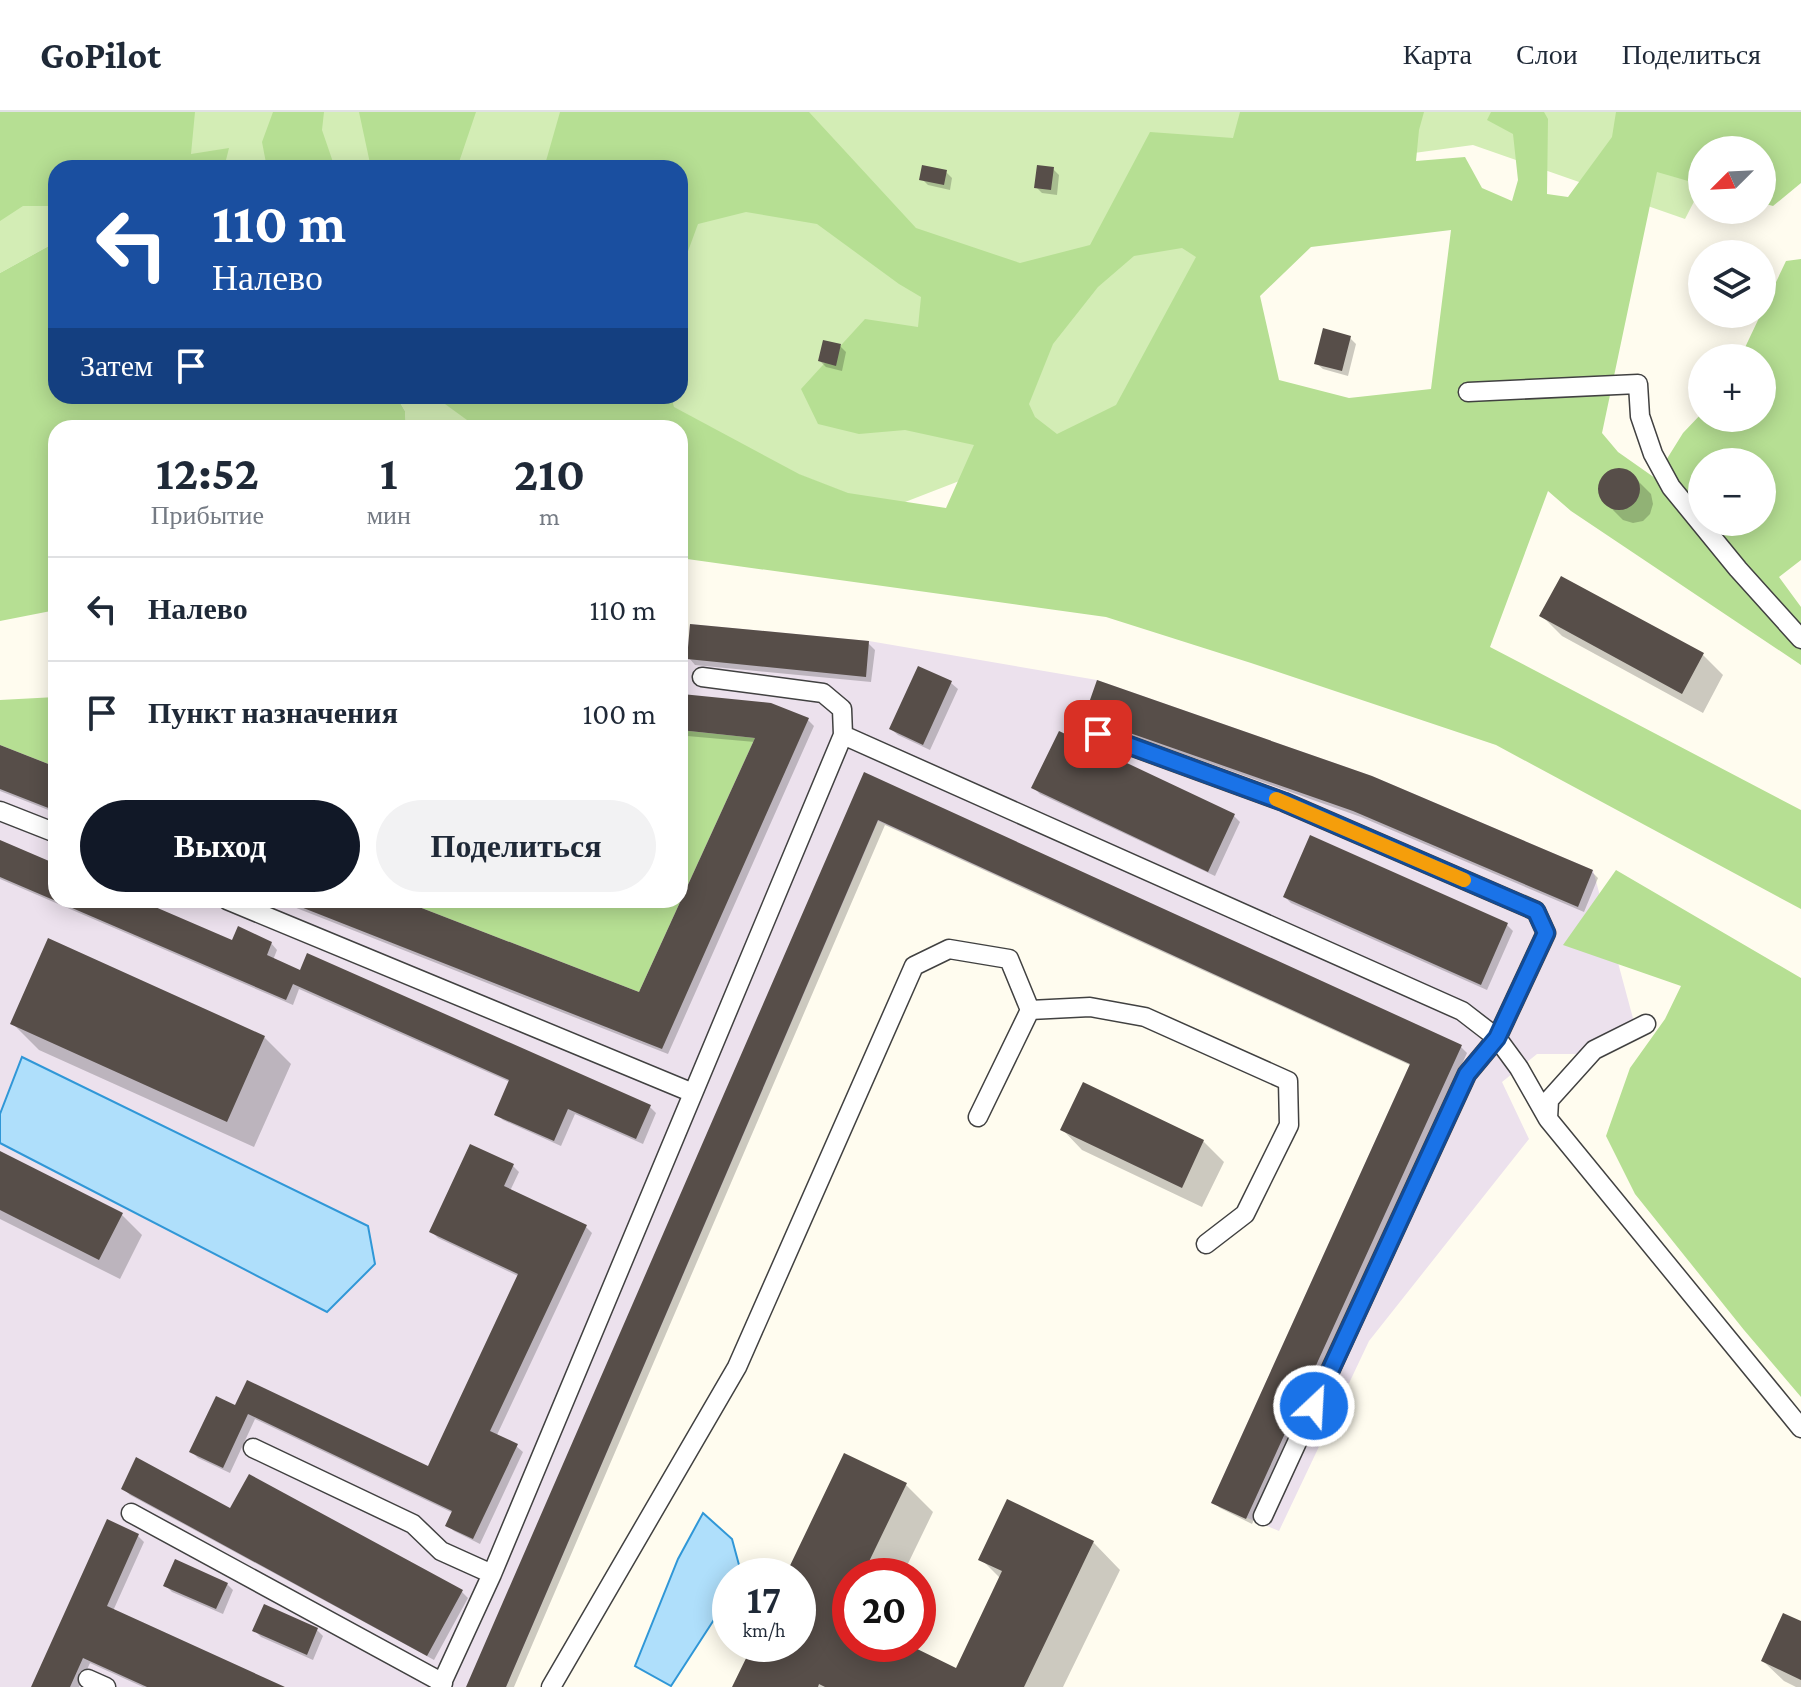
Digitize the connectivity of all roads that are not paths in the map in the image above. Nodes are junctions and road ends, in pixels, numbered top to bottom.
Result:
1 (1468, 392) dead end
2 (1801, 639) edge
3 (702, 677) dead end
4 (1098, 734) dead end
5 (843, 735) junction
6 (0, 811) edge
7 (48, 830) edge
8 (246, 908) edge
9 (1030, 1010) junction
10 (1646, 1024) dead end
11 (1497, 1038) junction
12 (693, 1093) junction
13 (978, 1117) dead end
14 (1548, 1119) junction
15 (1206, 1244) dead end
16 (1801, 1428) edge
17 (253, 1448) dead end
18 (131, 1513) dead end
19 (1263, 1516) dead end
20 (492, 1574) junction
21 (88, 1679) dead end
22 (441, 1685) edge
23 (106, 1687) edge
24 (551, 1687) edge

1 - 2 lane
3 - 5 lane
4 - 11 lane
5 - 11 lane
5 - 12 lane
6 - 7 lane
8 - 12 lane
9 - 13 lane
9 - 15 lane
9 - 24 lane
10 - 14 lane
11 - 14 lane
11 - 19 lane
12 - 20 lane
14 - 16 lane
17 - 20 lane
18 - 22 lane
20 - 22 lane
21 - 23 lane

